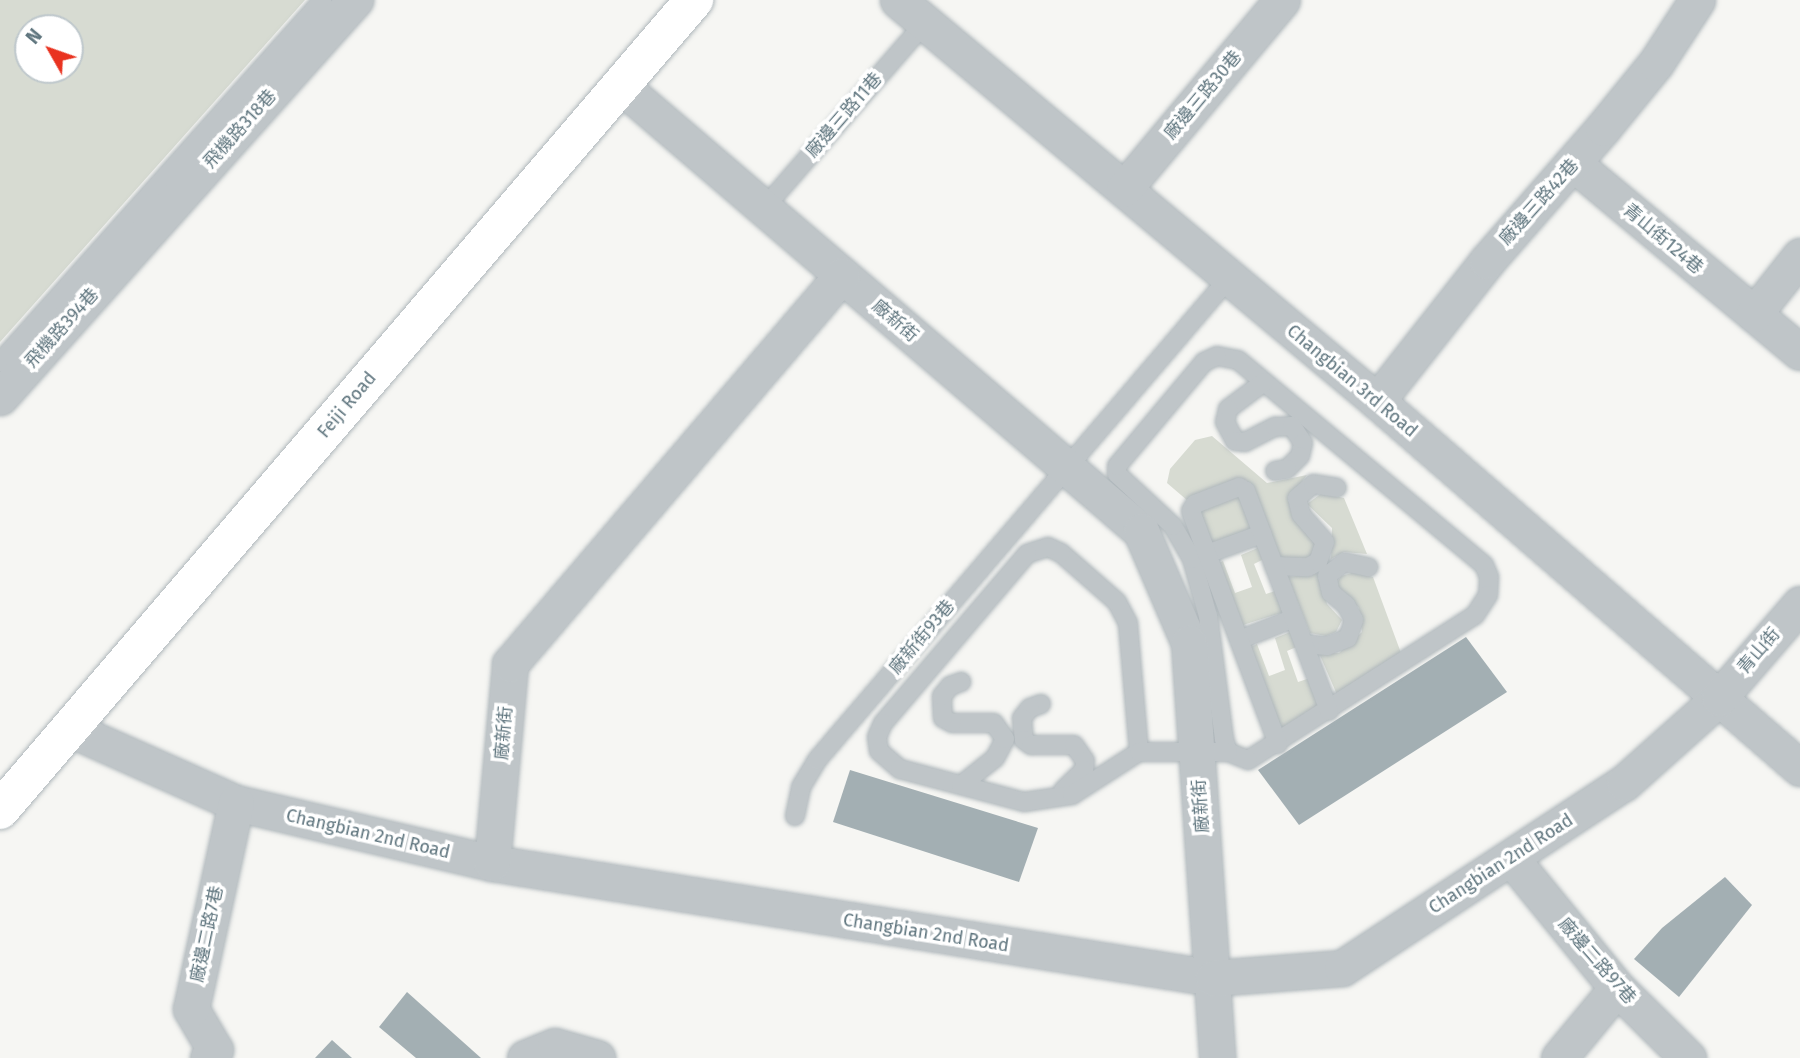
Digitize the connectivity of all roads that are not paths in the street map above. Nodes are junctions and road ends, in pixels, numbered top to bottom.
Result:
1 (323, 0) edge
2 (355, 0) edge
3 (694, 0) edge
4 (898, 0) edge
5 (1282, 0) edge
6 (1697, 0) edge
7 (925, 23) junction
8 (621, 85) junction
9 (1573, 163) junction
10 (1124, 189) junction
11 (764, 208) junction
12 (1800, 256) edge
13 (125, 258) joint
14 (842, 275) junction
15 (1229, 278) junction
16 (1754, 314) junction
17 (1800, 352) edge
18 (0, 362) edge
19 (1264, 382) junction
20 (0, 397) edge
21 (1377, 401) junction
22 (1067, 468) junction
23 (1275, 471) dead end
24 (1337, 488) dead end
25 (1262, 534) junction
26 (1207, 554) junction
27 (1274, 566) junction
28 (1368, 567) dead end
29 (1800, 604) edge
30 (1294, 618) junction
31 (1239, 640) junction
32 (1304, 644) junction
33 (961, 682) dead end
34 (1719, 698) junction
35 (1041, 704) dead end
36 (1329, 711) junction
37 (70, 729) junction
38 (1278, 744) junction
39 (1212, 750) junction
40 (1139, 752) junction
41 (1800, 768) edge
42 (961, 785) junction
43 (1046, 802) junction
44 (236, 803) junction
45 (0, 810) edge
46 (795, 816) dead end
47 (1511, 858) junction
48 (492, 863) junction
49 (1213, 978) junction
50 (1616, 988) junction
51 (540, 1052) edge
52 (216, 1055) edge
53 (597, 1058) edge
54 (1217, 1058) edge
55 (1559, 1058) edge
56 (1688, 1058) edge

1 - 18 lane
2 - 13 street, 飛機路318巷
3 - 8 street, Feiji Road
4 - 7 street, Changbian 3rd Road
5 - 10 street, 廠邊三路30巷
6 - 9 street, 廠邊三路42巷
7 - 10 street, Changbian 3rd Road
7 - 11 lane, 廠邊三路11巷
8 - 11 street
8 - 37 street, Feiji Road
9 - 16 street, 青山街124巷
9 - 21 street, 廠邊三路42巷
10 - 15 street, Changbian 3rd Road
11 - 14 street
12 - 16 street
13 - 20 street, 飛機路394巷
14 - 22 street, 廠新街
14 - 48 street, 廠新街
15 - 21 street, Changbian 3rd Road
15 - 22 lane, 廠新街93巷
16 - 17 street, 青山街124巷
19 - 23 lane
19 - 36 lane
19 - 39 lane
21 - 34 street, Changbian 3rd Road
22 - 39 street, 廠新街
22 - 46 lane, 廠新街93巷
24 - 27 lane
25 - 26 lane
25 - 26 lane
25 - 27 lane
26 - 31 lane
27 - 30 lane
28 - 32 lane
29 - 34 street, 青山街
30 - 31 lane
30 - 32 lane
31 - 38 lane
32 - 36 lane
33 - 42 lane
34 - 41 street, Changbian 3rd Road
34 - 47 street, Changbian 2nd Road
35 - 43 lane
36 - 38 lane
37 - 44 street, Changbian 2nd Road
37 - 45 street, Feiji Road
38 - 39 lane
39 - 40 lane
39 - 49 street, 廠新街
40 - 42 lane
40 - 43 lane
42 - 43 lane
44 - 48 street, Changbian 2nd Road
44 - 52 street, 廠邊二路7巷
47 - 49 street, Changbian 2nd Road
47 - 50 street, 廠邊二路97巷
48 - 49 street, Changbian 2nd Road
49 - 54 street, 廠新街
50 - 55 street
50 - 56 street, 廠邊二路97巷
51 - 53 street

